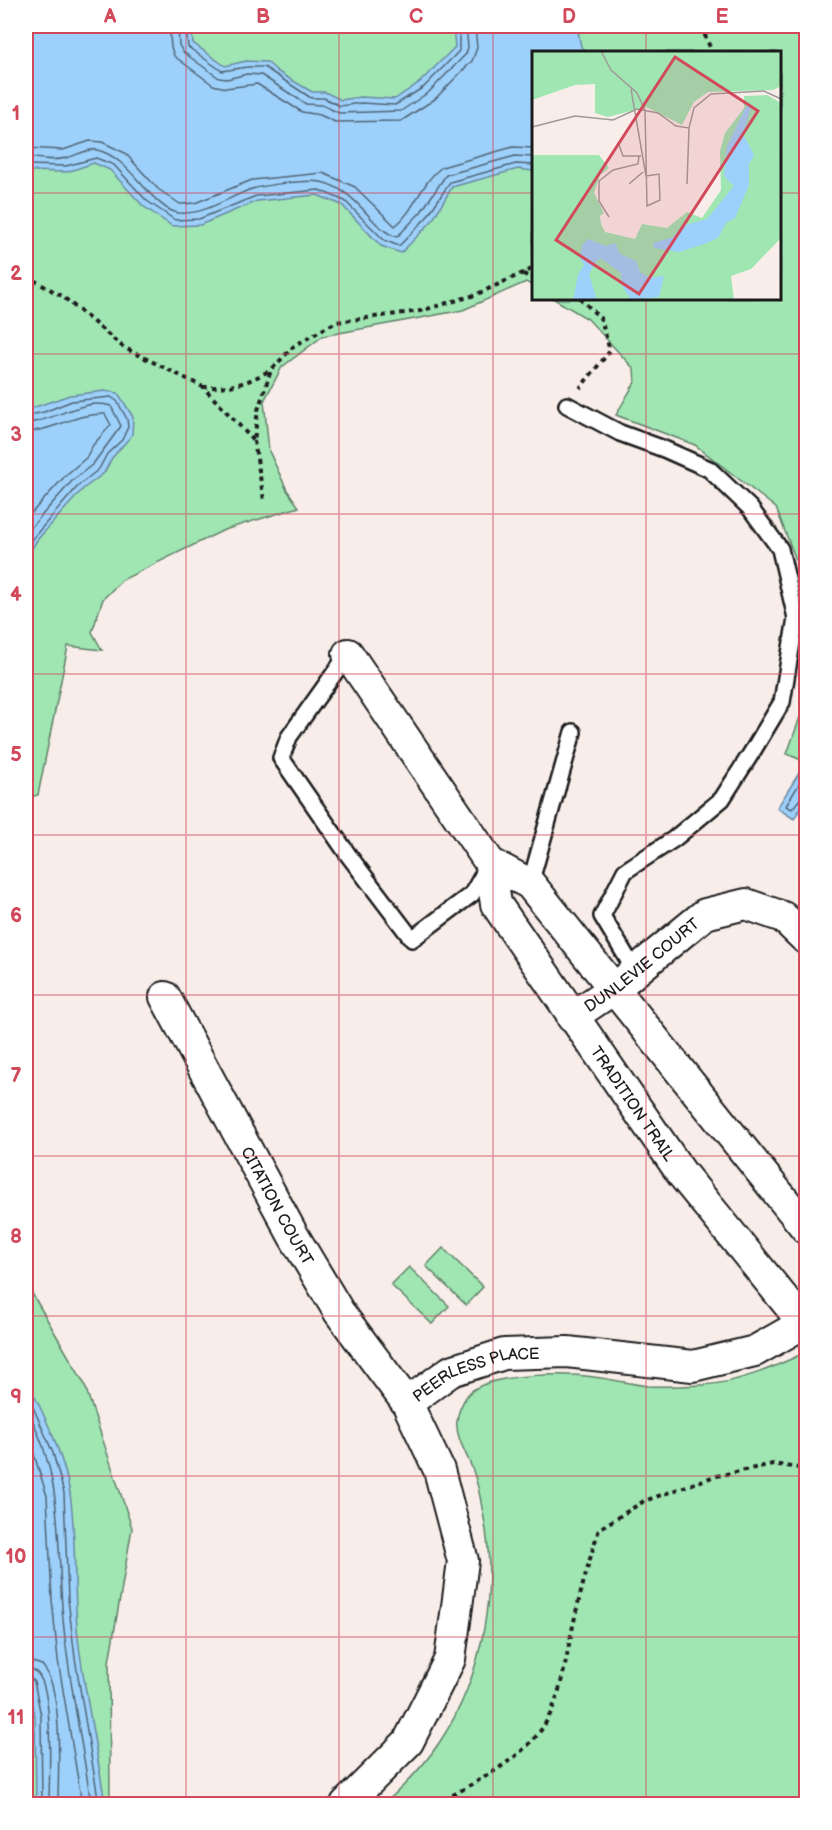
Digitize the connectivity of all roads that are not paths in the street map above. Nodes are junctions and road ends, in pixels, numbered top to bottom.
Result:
1 (567, 405) road end
2 (348, 654) joint
3 (573, 732) dead end
4 (490, 863) junction
5 (530, 884) junction
6 (807, 939) edge
7 (625, 980) junction
8 (165, 998) dead end
9 (572, 1017) junction
10 (807, 1228) edge
11 (805, 1324) edge
12 (407, 1403) junction
13 (346, 1804) edge

1 - 7 lane
2 - 4 street, TRADITION TRAIL
2 - 4 lane
3 - 5 lane
4 - 5 street, TRADITION TRAIL
4 - 9 street, TRADITION TRAIL
5 - 7 street, TRADITION TRAIL
6 - 7 street, DUNLEVIE COURT
7 - 9 street, DUNLEVIE COURT
7 - 10 street, TRADITION TRAIL
8 - 12 street, CITATION COURT
9 - 11 street, TRADITION TRAIL
11 - 12 street, PEERLESS PLACE
12 - 13 street, PEERLESS PLACE

